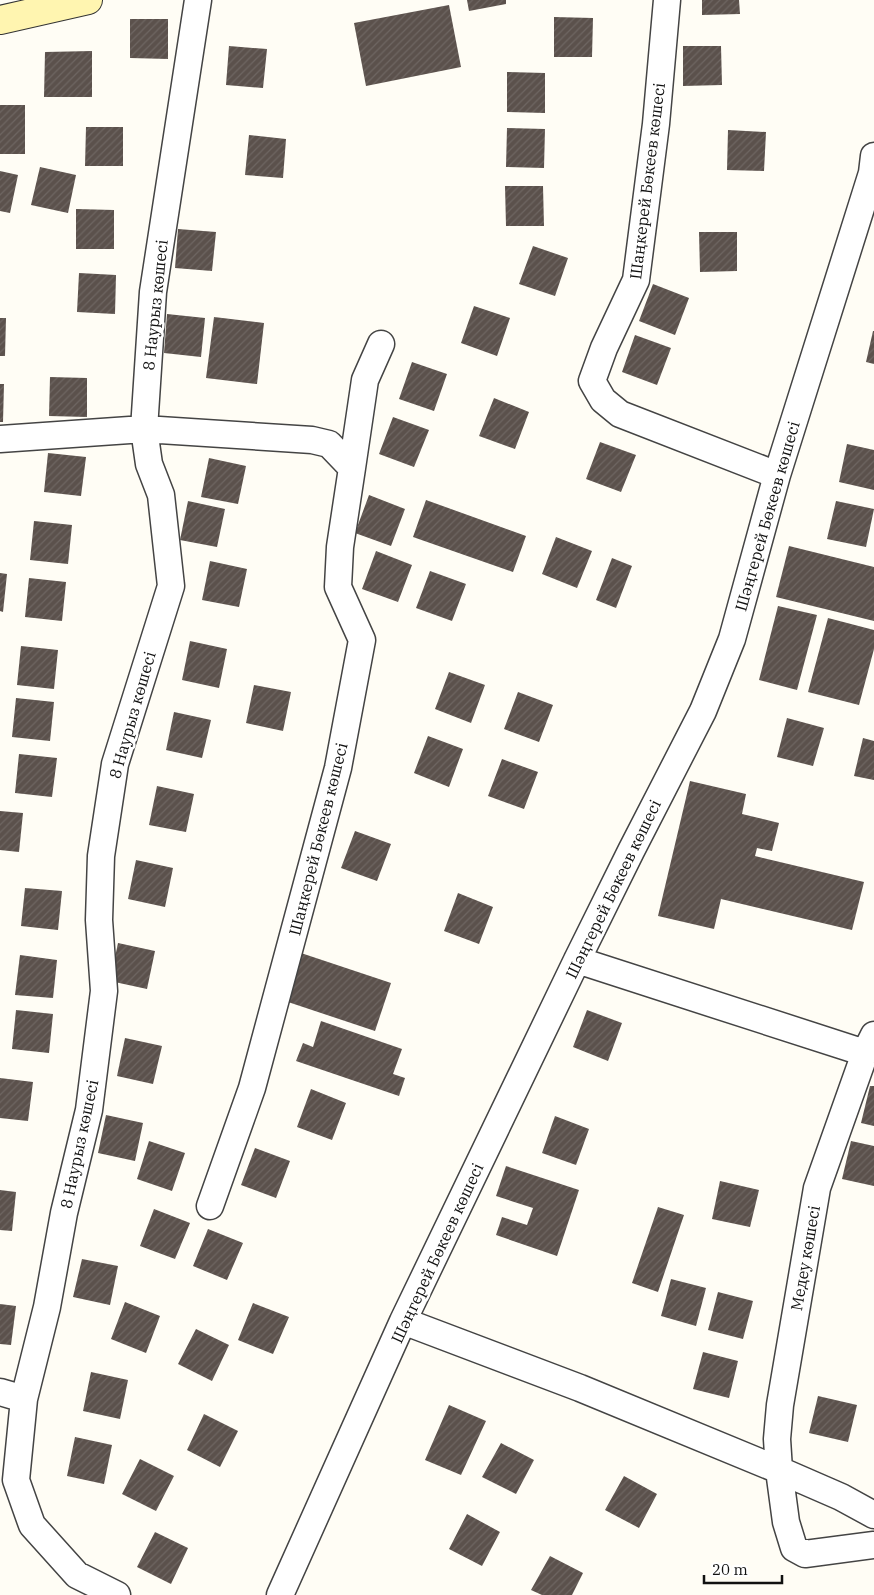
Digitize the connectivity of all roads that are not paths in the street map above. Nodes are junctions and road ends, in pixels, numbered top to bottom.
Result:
1 (88, 0) edge
2 (198, 0) edge
3 (668, 0) edge
4 (0, 20) edge
5 (874, 156) edge
6 (381, 344) dead end
7 (144, 429) junction
8 (0, 439) edge
9 (352, 468) junction
10 (777, 475) junction
11 (577, 960) junction
12 (870, 1044) edge
13 (210, 1206) dead end
14 (404, 1321) junction
15 (12, 1395) edge
16 (779, 1470) junction
17 (874, 1515) edge
18 (874, 1545) edge
19 (117, 1595) edge
20 (280, 1595) edge

1 - 4 main road
2 - 7 street, 8 Наурыз көшесі
3 - 10 street, Шаңкерей Бөкеев көшесі
5 - 10 street, Шәңгерей Бөкеев көшесі
6 - 9 street, Шаңкерей Бөкеев көшесі
7 - 8 street
7 - 9 street
7 - 15 street, 8 Наурыз көшесі
9 - 13 street, Шаңкерей Бөкеев көшесі
10 - 11 street, Шәңгерей Бөкеев көшесі
11 - 12 street, Медеу көшесі
11 - 14 street, Шәңгерей Бөкеев көшесі
12 - 16 street, Медеу көшесі
14 - 16 street
14 - 20 street, Шәңгерей Бөкеев көшесі
15 - 19 street, 8 Наурыз көшесі
16 - 17 street
16 - 18 street, Медеу көшесі

